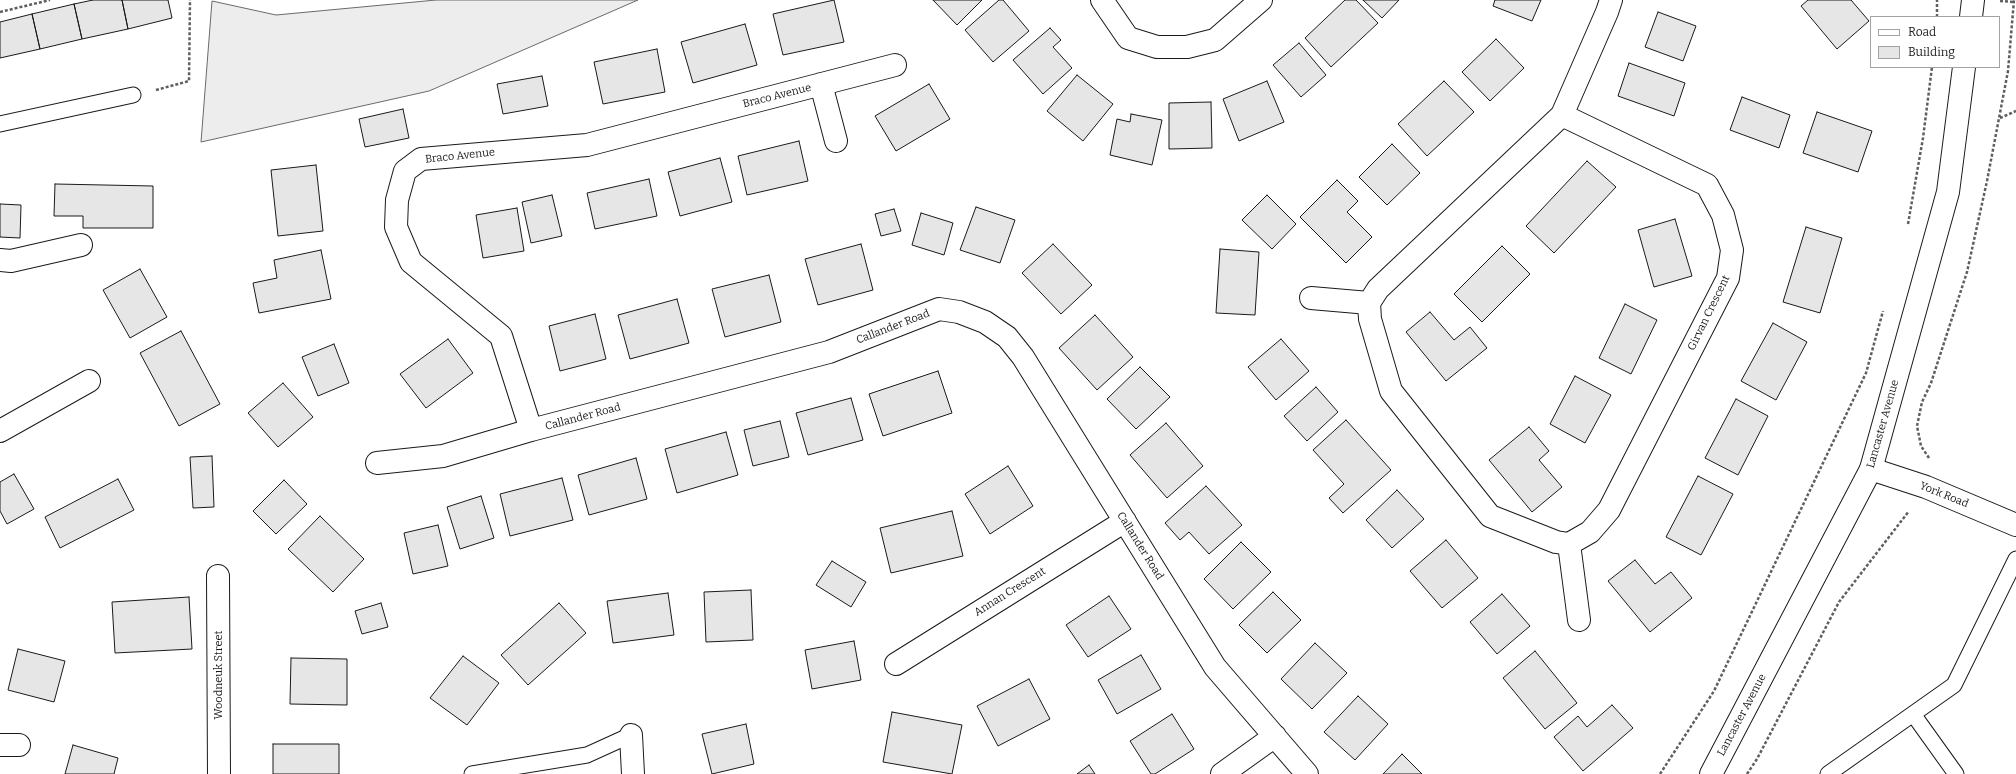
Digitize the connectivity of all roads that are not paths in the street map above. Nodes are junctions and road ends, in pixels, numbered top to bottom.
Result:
1 (1102, 0) edge
2 (1261, 0) edge
3 (1611, 0) edge
4 (1973, 0) edge
5 (1971, 16) edge
6 (895, 66) dead end
7 (1964, 68) edge
8 (821, 84) junction
9 (133, 96) road end
10 (1562, 115) junction
11 (0, 124) edge
12 (836, 141) dead end
13 (81, 245) dead end
14 (0, 260) edge
15 (1311, 298) dead end
16 (1369, 303) junction
17 (89, 381) dead end
18 (531, 430) junction
19 (0, 431) edge
20 (377, 463) dead end
21 (1871, 469) junction
22 (1125, 521) junction
23 (2016, 524) edge
24 (1569, 544) junction
25 (2016, 559) edge
26 (218, 576) dead end
27 (1580, 620) dead end
28 (896, 664) dead end
29 (1913, 714) junction
30 (631, 735) joint
31 (1275, 736) junction
32 (219, 774) edge
33 (472, 774) edge
34 (633, 774) edge
35 (1222, 774) edge
36 (1307, 774) edge
37 (1711, 774) edge
38 (1828, 774) edge
39 (1956, 774) edge

1 - 2 street
3 - 10 street
4 - 5 street
6 - 8 street, Braco Avenue
7 - 21 street, Lancaster Avenue
8 - 12 street, Braco Avenue
8 - 18 street, Braco Avenue
9 - 11 lane
10 - 16 street
10 - 24 street, Girvan Crescent
13 - 14 street
15 - 16 street
16 - 24 street
17 - 19 street
18 - 20 street, Callander Road
18 - 22 street, Callander Road
21 - 23 street, York Road
21 - 37 street, Lancaster Avenue
22 - 28 street, Annan Crescent
22 - 31 street, Callander Road
24 - 27 street
25 - 29 lane
26 - 32 street, Woodneuk Street
29 - 38 lane
29 - 39 lane
30 - 33 lane
30 - 34 street
31 - 35 street
31 - 36 street, Callander Road

